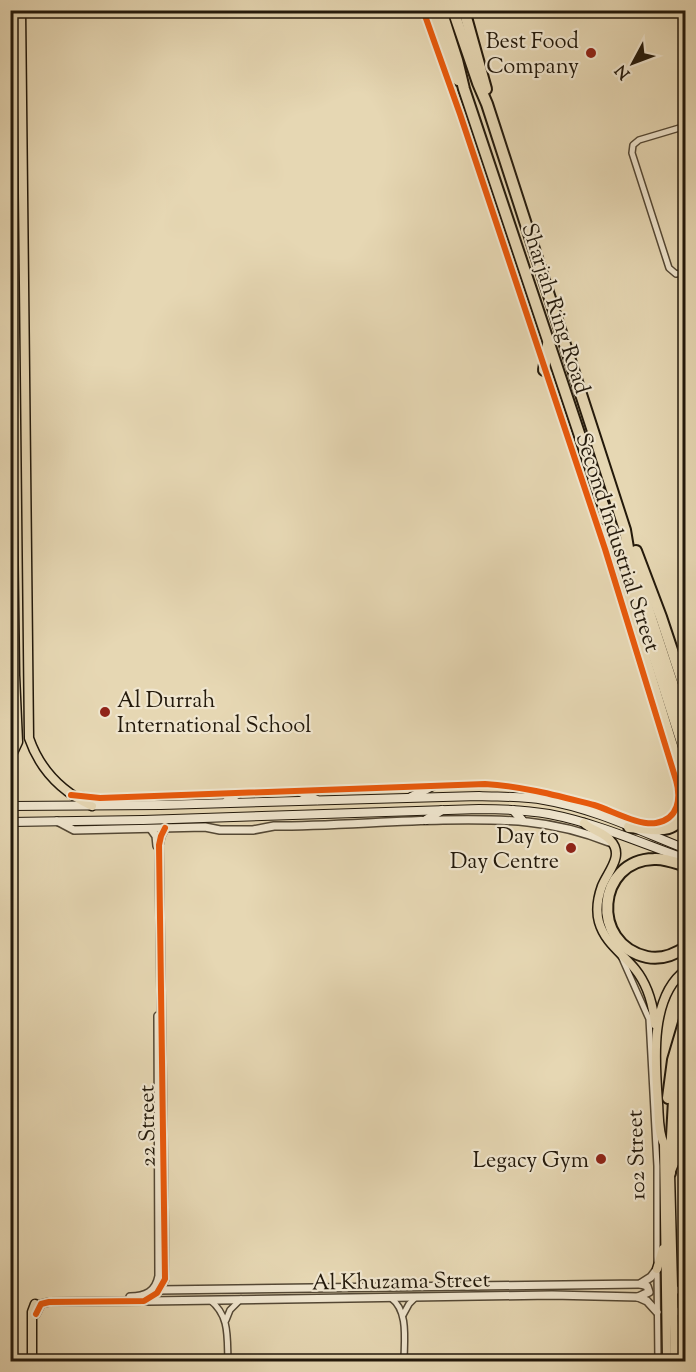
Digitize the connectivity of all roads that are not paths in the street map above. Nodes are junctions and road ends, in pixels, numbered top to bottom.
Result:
1 (21, 10) edge
2 (423, 10) edge
3 (430, 10) edge
4 (441, 10) edge
5 (453, 10) edge
6 (464, 10) edge
7 (464, 90) junction
8 (487, 104) junction
9 (686, 126) edge
10 (685, 272) edge
11 (10, 307) edge
12 (548, 341) junction
13 (544, 370) junction
14 (602, 502) junction
15 (12, 529) edge
16 (625, 530) junction
17 (686, 692) edge
18 (686, 725) edge
19 (685, 754) edge
20 (10, 759) edge
21 (433, 786) junction
22 (298, 791) junction
23 (686, 791) edge
24 (239, 793) junction
25 (71, 795) junction
26 (552, 795) junction
27 (408, 798) junction
28 (318, 800) junction
29 (226, 802) junction
30 (562, 804) junction
31 (10, 806) edge
32 (92, 806) junction
33 (686, 809) edge
34 (443, 810) junction
35 (513, 810) junction
36 (142, 820) junction
37 (426, 820) junction
38 (522, 820) junction
39 (57, 821) junction
40 (10, 822) edge
41 (584, 823) junction
42 (629, 827) junction
43 (165, 828) junction
44 (151, 829) junction
45 (613, 843) junction
46 (686, 849) edge
47 (686, 859) edge
48 (686, 866) edge
49 (686, 947) edge
50 (620, 954) junction
51 (686, 970) edge
52 (686, 1016) edge
53 (657, 1038) junction
54 (686, 1043) edge
55 (686, 1087) edge
56 (664, 1144) junction
57 (670, 1173) junction
58 (665, 1243) junction
59 (657, 1269) junction
60 (640, 1284) junction
61 (555, 1286) junction
62 (674, 1287) junction
63 (157, 1290) junction
64 (521, 1296) junction
65 (416, 1297) junction
66 (638, 1297) junction
67 (391, 1298) junction
68 (241, 1299) junction
69 (210, 1300) junction
70 (686, 1301) edge
71 (139, 1302) junction
72 (34, 1304) joint
73 (657, 1312) junction
74 (36, 1314) joint
75 (675, 1314) junction
76 (403, 1316) junction
77 (226, 1322) junction
78 (673, 1361) edge
79 (32, 1362) edge
80 (37, 1362) edge
81 (228, 1362) edge
82 (404, 1362) edge
83 (658, 1362) edge

1 - 25 main road
2 - 13 street, Second Industrial Street
3 - 7 highway
4 - 7 highway, Sharjah Ring Road
5 - 8 highway, Sharjah Ring Road
6 - 8 highway
7 - 12 highway, Sharjah Ring Road
8 - 16 highway, Sharjah Ring Road
9 - 10 street
11 - 15 main road
12 - 13 highway
12 - 14 highway, Sharjah Ring Road
13 - 26 street, Second Industrial Street
14 - 19 highway, Sharjah Ring Road
14 - 23 highway
15 - 20 main road
16 - 17 highway
16 - 18 highway, Sharjah Ring Road
21 - 22 street, Second Industrial Street
21 - 26 street, Second Industrial Street
21 - 27 main road
22 - 24 street, Second Industrial Street
22 - 28 main road
24 - 25 street, Second Industrial Street
24 - 29 main road
25 - 32 main road
26 - 30 main road
27 - 28 main road
27 - 30 main road
28 - 29 main road
29 - 32 main road
30 - 42 main road
31 - 32 main road
33 - 42 highway
34 - 35 main road
34 - 36 main road
34 - 37 main road
35 - 38 main road
35 - 41 main road
36 - 39 main road
36 - 44 main road
37 - 38 street
37 - 43 street
38 - 45 street
39 - 40 main road
39 - 44 street
41 - 45 main road
41 - 47 main road
42 - 46 main road
43 - 44 street
43 - 63 street, 22 Street
44 - 63 street, 22 Street
45 - 50 main road
48 - 49 highway
50 - 53 main road
50 - 59 street, 102 Street
51 - 53 main road
52 - 56 highway, 102 Street
53 - 56 main road
54 - 57 highway, 102 Street
55 - 57 main road
56 - 58 main road, 102 Street
57 - 62 main road, 102 Street
58 - 59 main road
58 - 78 main road, 102 Street
59 - 60 street
59 - 73 street, 102 Street
60 - 61 street, Al Khuzama Street
60 - 66 street
61 - 63 street, Al Khuzama Street
61 - 64 street
62 - 70 street
62 - 75 main road, 102 Street
63 - 71 street
63 - 72 street
64 - 65 street, Al Khuzama Street
64 - 66 street, Al Khuzama Street
65 - 67 street, Al Khuzama Street
65 - 76 street
66 - 73 street
67 - 68 street, Al Khuzama Street
67 - 76 street
68 - 69 street, Al Khuzama Street
68 - 77 street
69 - 71 street, Al Khuzama Street
69 - 77 street
70 - 75 street
71 - 74 street
72 - 79 main road
73 - 83 street, 102 Street
74 - 80 main road
75 - 78 main road, 102 Street
76 - 82 street
77 - 81 street

